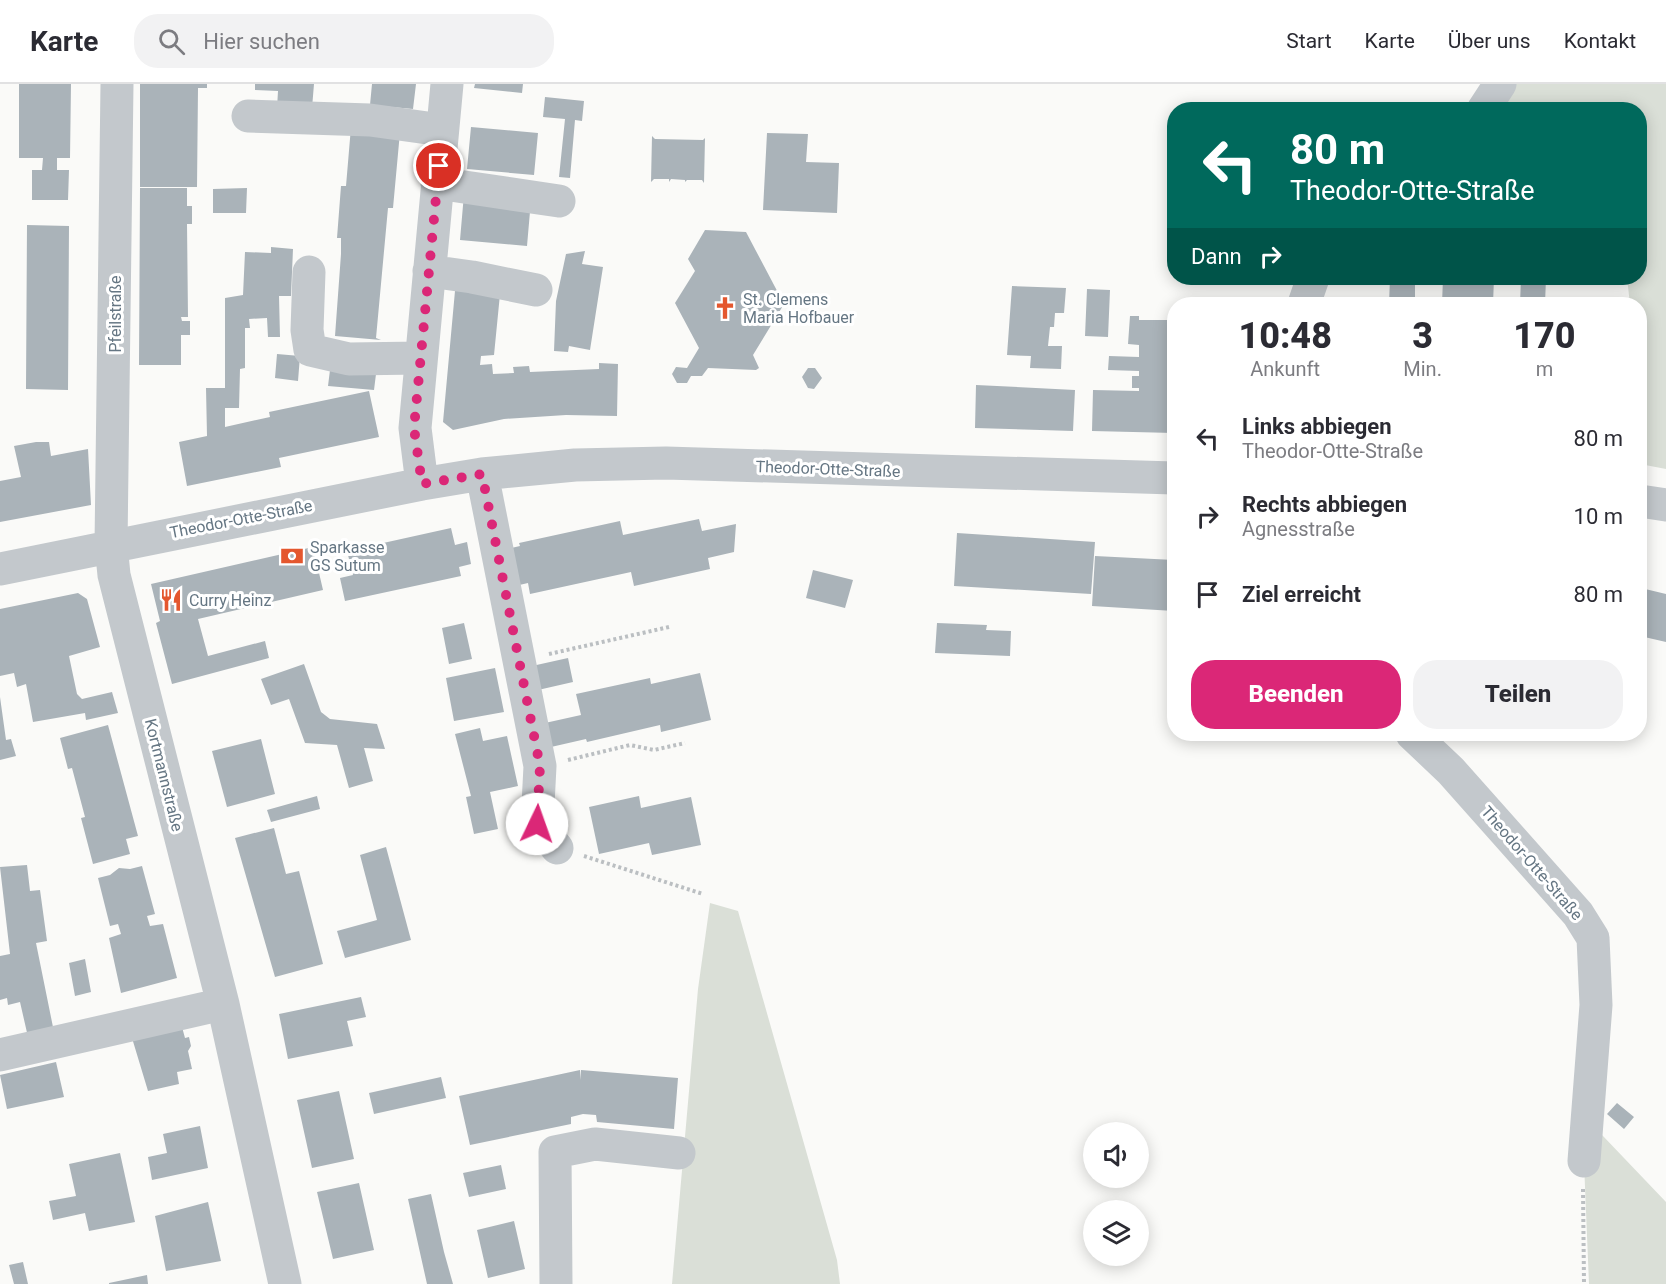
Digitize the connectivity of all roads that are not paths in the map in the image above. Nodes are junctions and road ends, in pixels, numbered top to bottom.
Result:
1 (117, 84) edge
2 (447, 84) edge
3 (1500, 84) edge
4 (1488, 102) edge
5 (248, 116) dead end
6 (442, 130) junction
7 (437, 183) junction
8 (559, 201) dead end
9 (429, 271) junction
10 (309, 272) dead end
11 (536, 290) dead end
12 (421, 358) junction
13 (482, 474) junction
14 (1167, 478) edge
15 (422, 484) junction
16 (1647, 502) edge
17 (1666, 506) edge
18 (111, 545) junction
19 (0, 569) edge
20 (1419, 741) edge
21 (557, 848) road end
22 (223, 1004) junction
23 (0, 1055) edge
24 (679, 1153) dead end
25 (1584, 1161) road end
26 (285, 1284) edge
27 (556, 1284) edge

1 - 18 street, Pfeilstraße
2 - 6 street
3 - 4 street
5 - 6 street
6 - 7 street
7 - 8 street
7 - 9 street
9 - 11 street
9 - 12 street
10 - 12 street
12 - 15 street
13 - 14 street, Theodor-Otte-Straße
13 - 15 street, Theodor-Otte-Straße
13 - 21 street
15 - 18 street, Theodor-Otte-Straße
16 - 17 street
18 - 19 street, Theodor-Otte-Straße
18 - 22 street, Kortmannstraße
20 - 25 street, Theodor-Otte-Straße
22 - 23 street
22 - 26 street, Kortmannstraße
24 - 27 street

